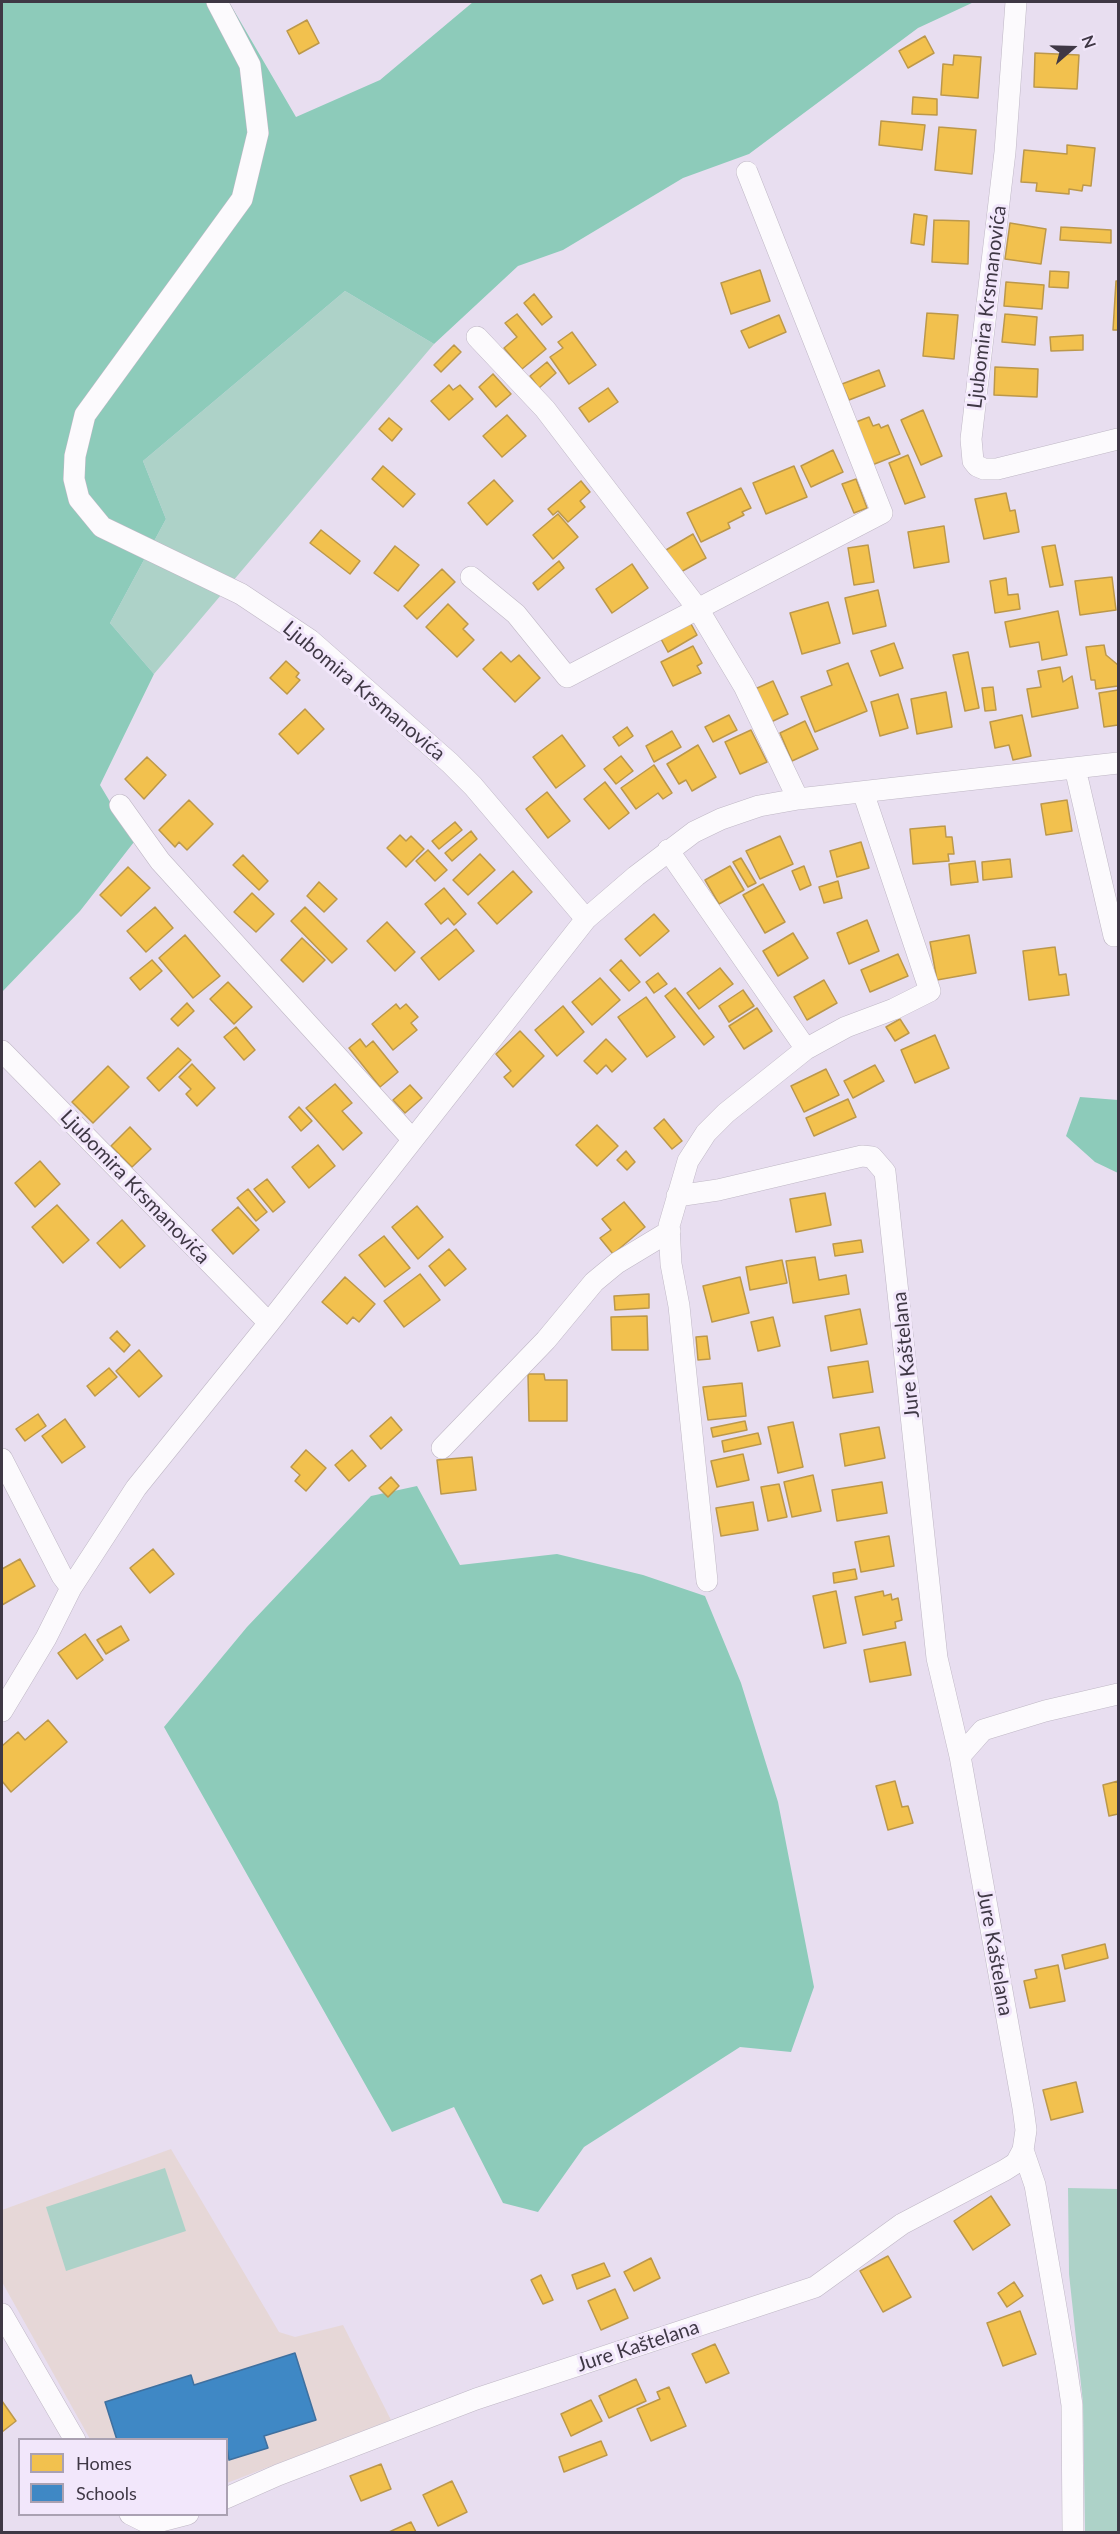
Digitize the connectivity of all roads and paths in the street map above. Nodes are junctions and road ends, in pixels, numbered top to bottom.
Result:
1 (217, 2) edge
2 (1016, 2) edge
3 (747, 172) dead end
4 (477, 337) dead end
5 (1119, 439) edge
6 (471, 577) dead end
7 (698, 609) junction
8 (1119, 763) edge
9 (1075, 768) junction
10 (863, 792) junction
11 (798, 799) junction
12 (120, 805) dead end
13 (668, 850) junction
14 (586, 919) junction
15 (1114, 936) dead end
16 (806, 1049) junction
17 (2, 1051) edge
18 (412, 1139) junction
19 (677, 1196) junction
20 (670, 1231) junction
21 (269, 1323) junction
22 (442, 1448) dead end
23 (2, 1459) edge
24 (707, 1581) dead end
25 (71, 1588) junction
26 (1119, 1694) edge
27 (2, 1711) edge
28 (950, 1717) junction
29 (983, 1730) junction
30 (960, 1756) junction
31 (1023, 2150) junction
32 (2, 2314) edge
33 (74, 2438) edge
34 (228, 2497) edge
35 (134, 2516) edge
36 (180, 2516) edge
37 (1073, 2532) edge

1 - 14 street, Ljubomira Krsmanovića
2 - 5 street, Ljubomira Krsmanovića
3 - 7 street
4 - 7 street
6 - 7 street
7 - 11 street
8 - 9 street
9 - 10 street
9 - 15 street
10 - 11 street
10 - 16 street
11 - 13 street
12 - 18 street
13 - 14 street
13 - 16 street
14 - 18 street
16 - 19 street
17 - 21 street, Ljubomira Krsmanovića
18 - 21 street
19 - 20 street
19 - 28 street, Jure Kaštelana
20 - 22 street
20 - 24 street
21 - 25 street
23 - 25 street
25 - 27 street
26 - 29 street
28 - 29 street
28 - 30 street, Jure Kaštelana
29 - 30 street
30 - 31 street, Jure Kaštelana
31 - 34 street, Jure Kaštelana
31 - 37 street, Jure Kaštelana
32 - 33 street
35 - 36 street

